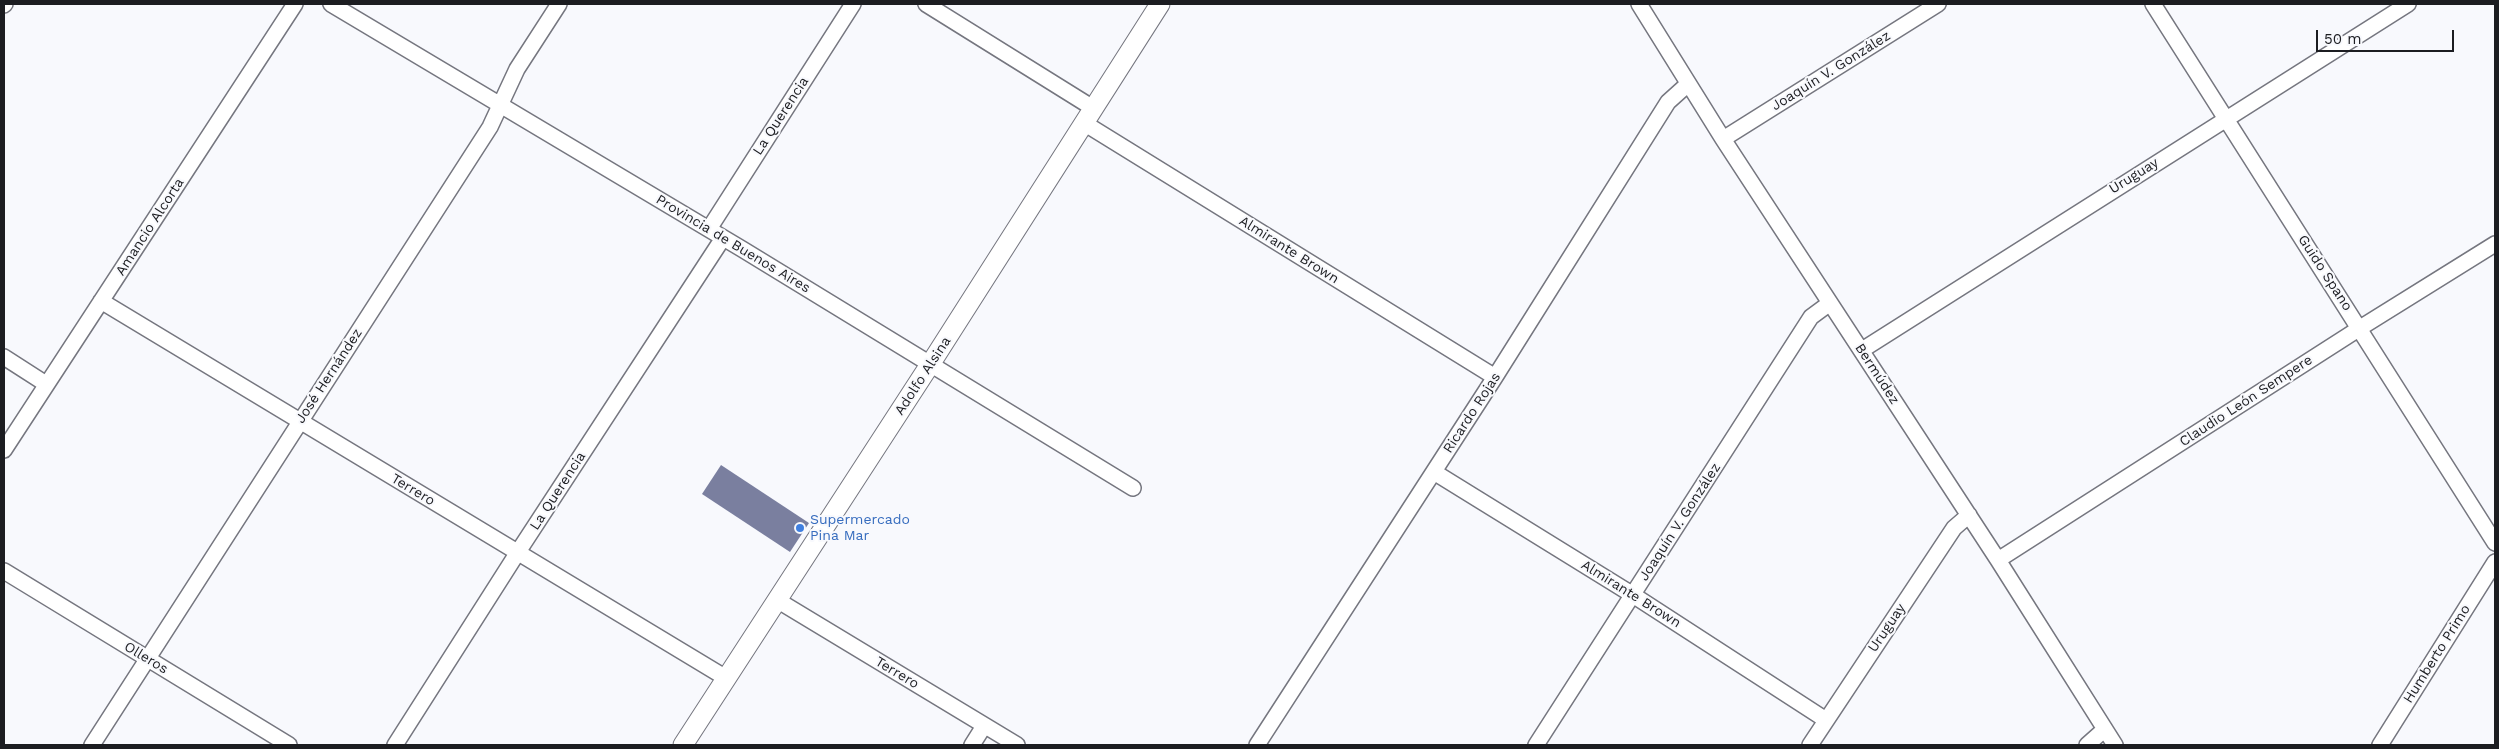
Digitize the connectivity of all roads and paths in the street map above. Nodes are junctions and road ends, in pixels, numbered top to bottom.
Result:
1 (295, 4) edge
2 (331, 4) edge
3 (559, 4) edge
4 (853, 4) edge
5 (926, 4) edge
6 (1160, 4) edge
7 (1639, 4) edge
8 (1938, 4) edge
9 (2153, 4) edge
10 (2408, 4) edge
11 (1688, 84) junction
12 (502, 104) junction
13 (1088, 115) junction
14 (2226, 118) junction
15 (1723, 139) junction
16 (709, 229) junction
17 (723, 238) junction
18 (2495, 244) edge
19 (101, 301) junction
20 (1830, 304) junction
21 (2360, 328) junction
22 (1862, 350) junction
23 (4, 357) edge
24 (931, 363) junction
25 (1495, 377) junction
26 (46, 384) junction
27 (300, 422) junction
28 (4, 450) edge
29 (1434, 472) junction
30 (1133, 488) dead end
31 (1968, 514) junction
32 (2495, 543) edge
33 (518, 552) junction
34 (1998, 560) junction
35 (2495, 562) edge
36 (4, 571) edge
37 (1633, 595) junction
38 (777, 600) junction
39 (148, 659) junction
40 (726, 678) junction
41 (1826, 720) junction
42 (984, 726) junction
43 (2105, 729) junction
44 (2384, 744) edge
45 (92, 745) edge
46 (289, 745) edge
47 (395, 745) edge
48 (683, 745) edge
49 (972, 745) edge
50 (1016, 745) edge
51 (1256, 745) edge
52 (1536, 745) edge
53 (1810, 745) edge
54 (2087, 745) edge
55 (2115, 745) edge

1 - 19 street, Amancio Alcorta
2 - 12 street, Provincia de Buenos Aires
3 - 12 street, José Hernández
4 - 16 street, La Querencia
5 - 13 street, Almirante Brown
6 - 13 street, Adolfo Alsina
7 - 11 street, Bermúdez
8 - 15 street, Joaquín V. González
9 - 14 street, Guido Spano
10 - 14 street, Uruguay
11 - 15 street, Bermúdez
11 - 25 street, Ricardo Rojas
12 - 16 street, Provincia de Buenos Aires
12 - 27 street, José Hernández
13 - 24 street, Adolfo Alsina
13 - 25 street, Almirante Brown
14 - 21 street, Guido Spano
14 - 22 street, Uruguay
15 - 20 street, Bermúdez
16 - 17 street, Provincia de Buenos Aires
17 - 24 street, Provincia de Buenos Aires
17 - 33 street, La Querencia
18 - 21 street, Claudio León Sempere
19 - 26 street, Amancio Alcorta
19 - 27 street, Terrero
20 - 22 street, Bermúdez
20 - 37 street, Joaquín V. González
21 - 32 street, Guido Spano
21 - 34 street, Claudio León Sempere
22 - 31 street, Bermúdez
23 - 26 street
24 - 30 street, Provincia de Buenos Aires
24 - 38 street, Adolfo Alsina
25 - 29 street, Ricardo Rojas
26 - 28 street, Amancio Alcorta
27 - 33 street, Terrero
27 - 39 street, José Hernández
29 - 37 street, Almirante Brown
29 - 51 street, Ricardo Rojas
31 - 34 street, Bermúdez
31 - 41 street, Uruguay
33 - 40 street, Terrero
33 - 47 street, La Querencia
34 - 43 street, Bermúdez
35 - 44 street, Humberto Primo
36 - 39 street, Olleros
37 - 41 street, Almirante Brown
37 - 52 street, Joaquín V. González
38 - 40 street, Adolfo Alsina
38 - 42 street, Terrero
39 - 45 street, José Hernández
39 - 46 street, Olleros
40 - 48 street, Adolfo Alsina
41 - 53 street, Uruguay
42 - 49 street
42 - 50 street, Terrero
43 - 54 street
43 - 55 street, Bermúdez

